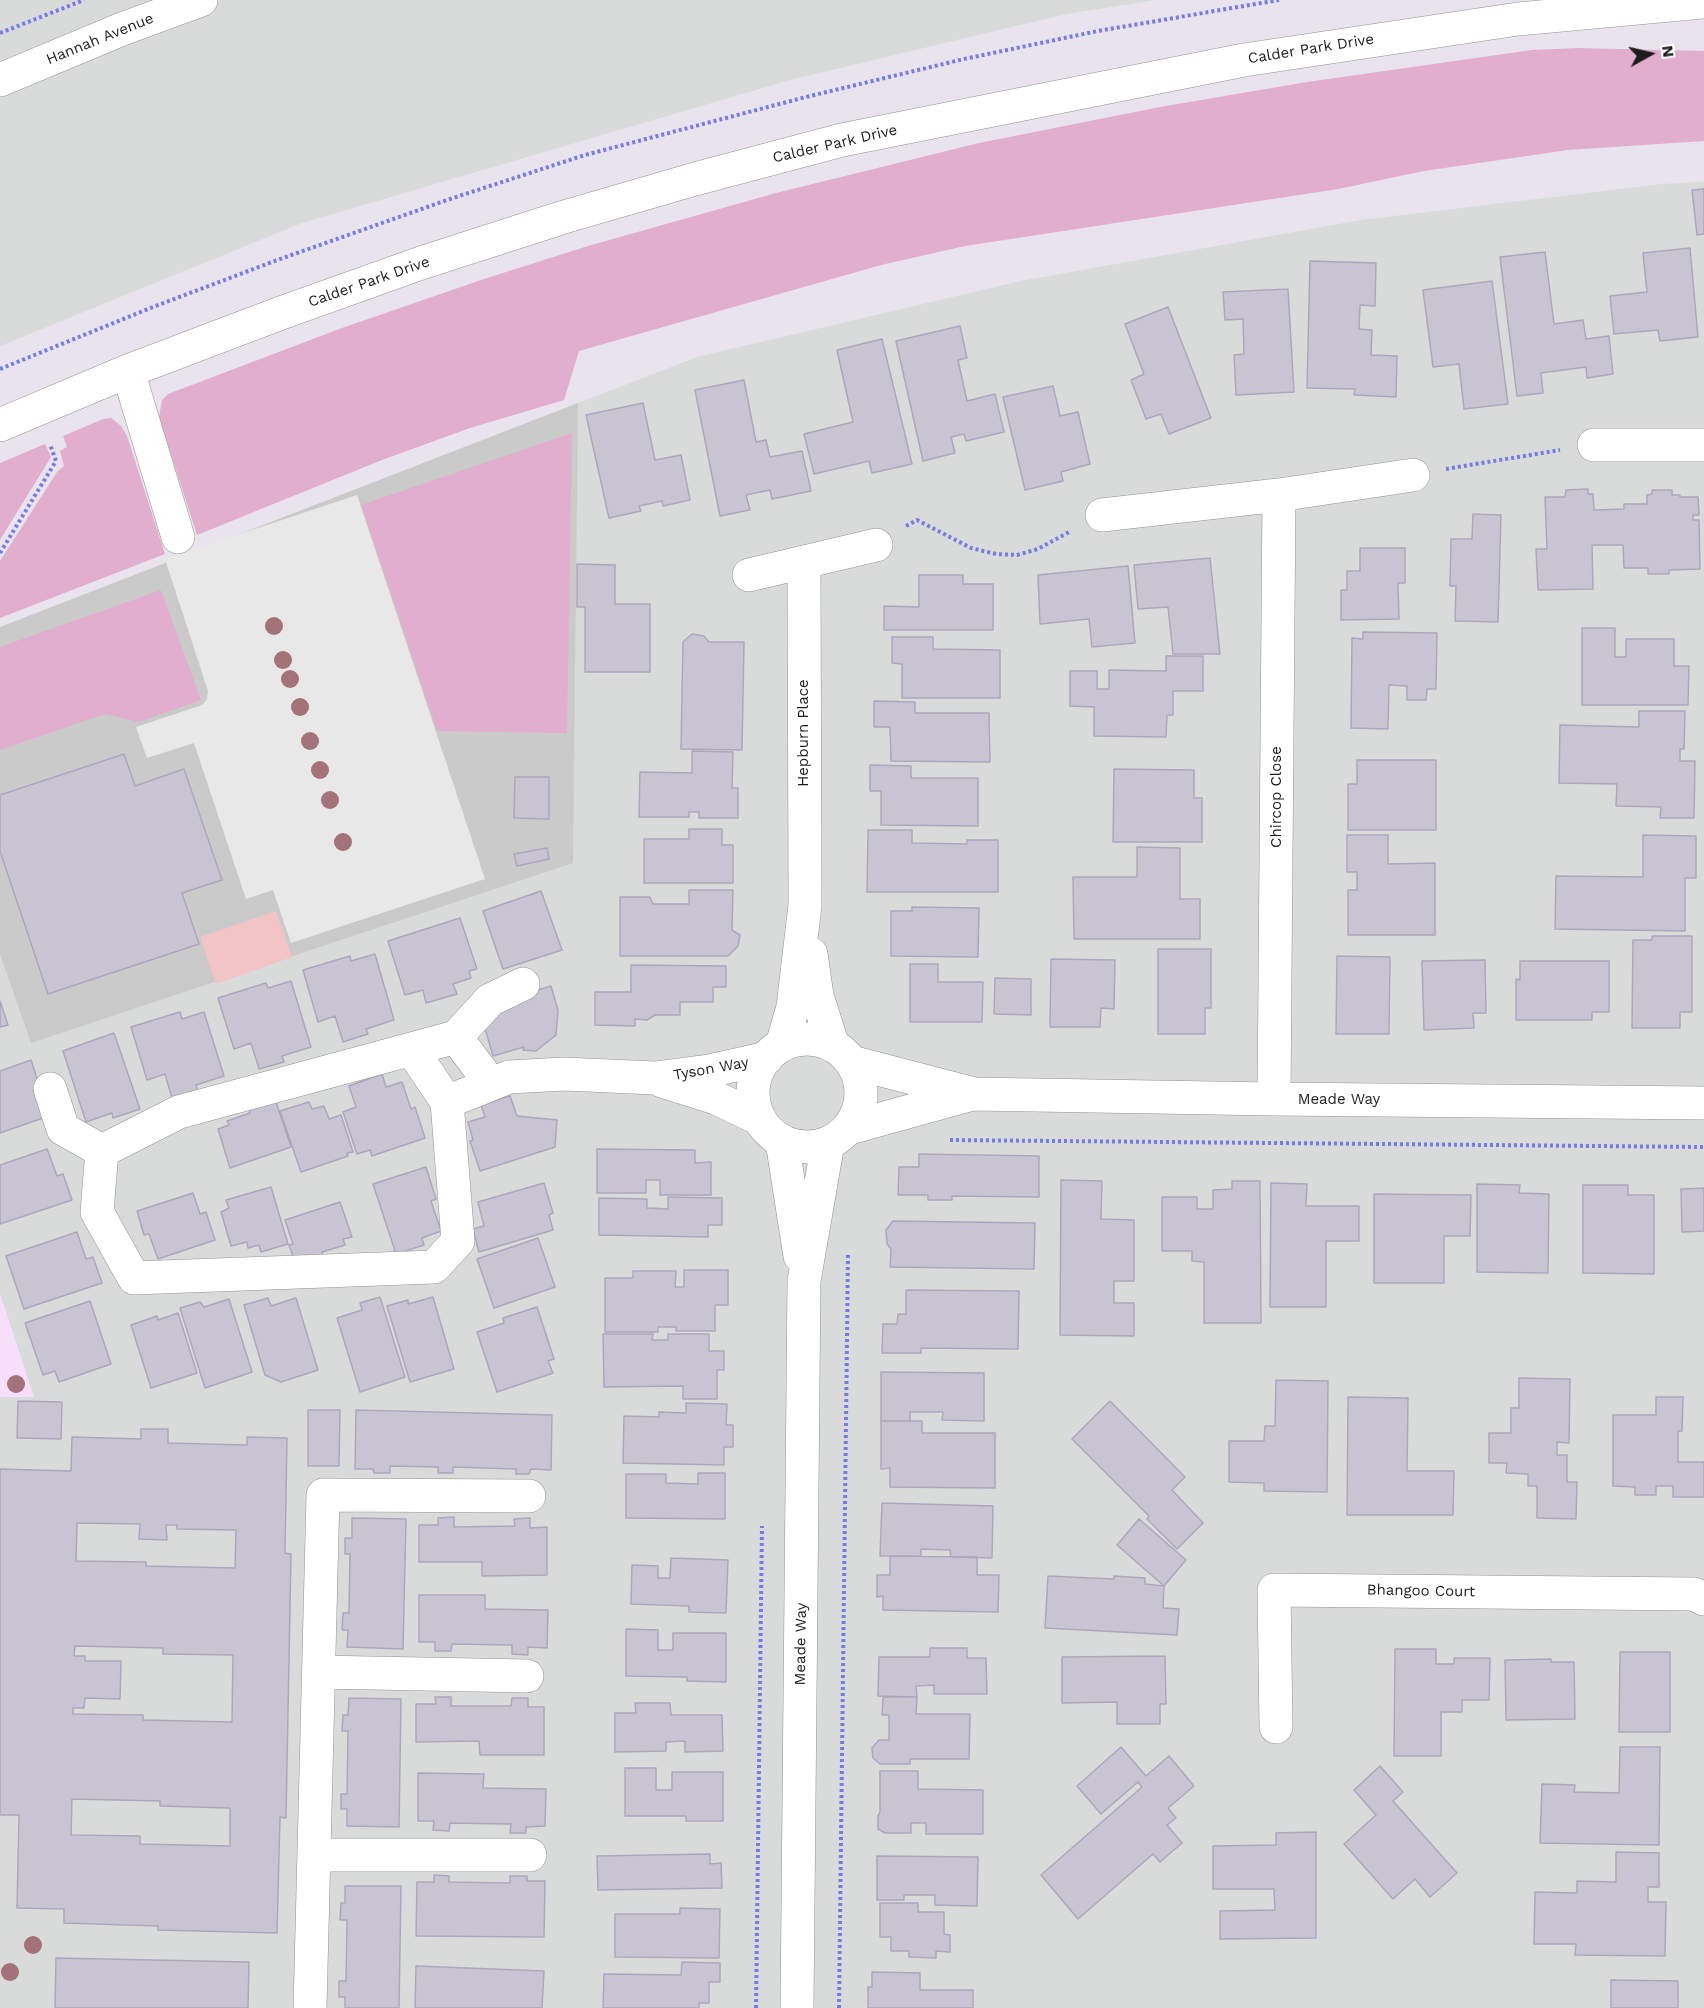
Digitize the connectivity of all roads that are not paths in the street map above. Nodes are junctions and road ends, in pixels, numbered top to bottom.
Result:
1 (201, 0) edge
2 (1704, 2) edge
3 (0, 80) edge
4 (128, 371) junction
5 (0, 425) edge
6 (1594, 445) road end
7 (1704, 445) edge
8 (1413, 475) road end
9 (1279, 495) junction
10 (1102, 515) road end
11 (178, 537) dead end
12 (876, 545) road end
13 (804, 562) junction
14 (748, 574) dead end
15 (805, 905) junction
16 (523, 984) dead end
17 (456, 1037) junction
18 (411, 1050) junction
19 (775, 1052) junction
20 (842, 1054) junction
21 (655, 1078) junction
22 (491, 1084) junction
23 (50, 1089) dead end
24 (974, 1094) junction
25 (1274, 1099) junction
26 (447, 1102) junction
27 (1704, 1103) edge
28 (771, 1130) junction
29 (838, 1136) junction
30 (102, 1151) junction
31 (804, 1281) junction
32 (529, 1496) dead end
33 (1704, 1599) edge
34 (319, 1671) junction
35 (527, 1676) dead end
36 (1276, 1727) dead end
37 (314, 1855) junction
38 (530, 1855) dead end
39 (310, 2008) edge
40 (797, 2008) edge

1 - 3 street, Hannah Avenue
2 - 4 street, Calder Park Drive
4 - 5 street, Calder Park Drive
4 - 11 street
6 - 7 street
8 - 9 street
9 - 10 street
9 - 25 street, Chircop Close
12 - 13 street
13 - 14 street
13 - 15 street, Hepburn Place
15 - 19 street, Hepburn Place
15 - 20 street, Hepburn Place
16 - 17 street
17 - 18 street
17 - 22 street
18 - 26 street
18 - 30 street
19 - 20 street
19 - 21 street, Tyson Way
19 - 28 street
20 - 24 street, Meade Way
20 - 29 street
21 - 22 street, Tyson Way
21 - 28 street, Tyson Way
22 - 26 street, Tyson Way
23 - 30 street
24 - 25 street, Meade Way
24 - 29 street, Meade Way
25 - 27 street, Meade Way
26 - 30 street
28 - 29 street
28 - 31 street, Meade Way
29 - 31 street, Meade Way
31 - 40 street, Meade Way
32 - 34 street
33 - 36 street, Bhangoo Court
34 - 35 street
34 - 37 street
37 - 38 street
37 - 39 street

